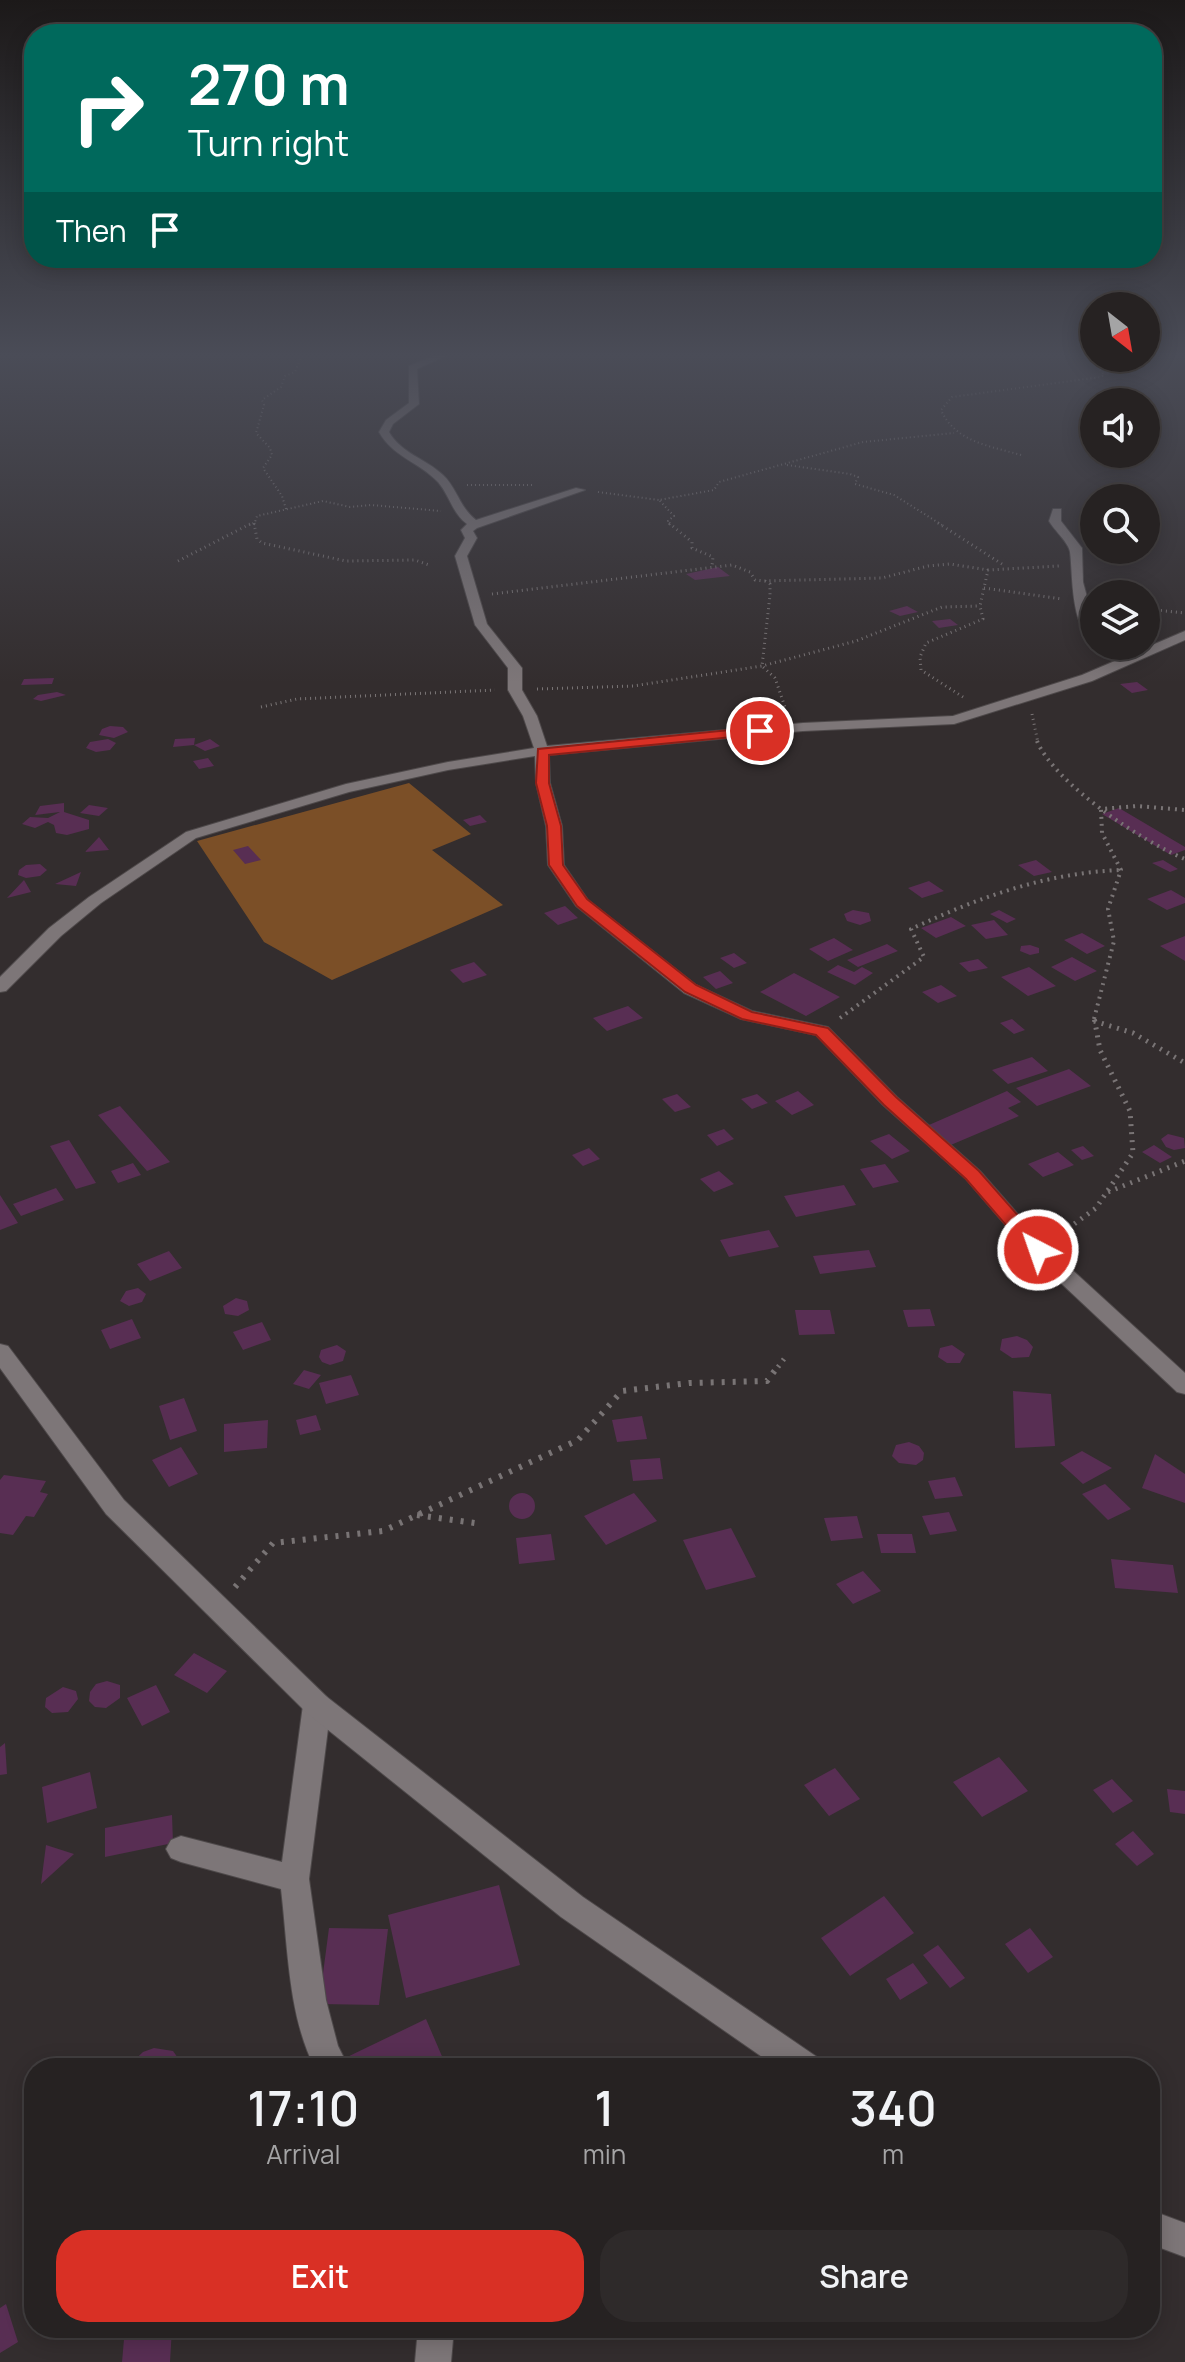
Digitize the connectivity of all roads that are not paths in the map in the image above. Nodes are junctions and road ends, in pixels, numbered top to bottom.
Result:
1 (415, 462) edge
2 (580, 490) dead end
3 (1057, 511) dead end
4 (474, 524) junction
5 (1080, 596) edge
6 (1185, 635) edge
7 (542, 751) junction
8 (0, 987) edge
9 (0, 1352) edge
10 (1185, 1386) edge
11 (317, 1705) junction
12 (181, 1849) dead end
13 (294, 1879) junction
14 (327, 2058) edge
15 (791, 2058) edge
16 (1160, 2231) edge
17 (1185, 2240) edge
18 (435, 2338) edge
19 (433, 2362) edge

1 - 4 street
2 - 4 street
3 - 5 street
4 - 7 street
6 - 7 street
7 - 8 street
7 - 10 street
9 - 11 street
11 - 13 street
11 - 15 street
12 - 13 street
13 - 14 street
16 - 17 street
18 - 19 street

